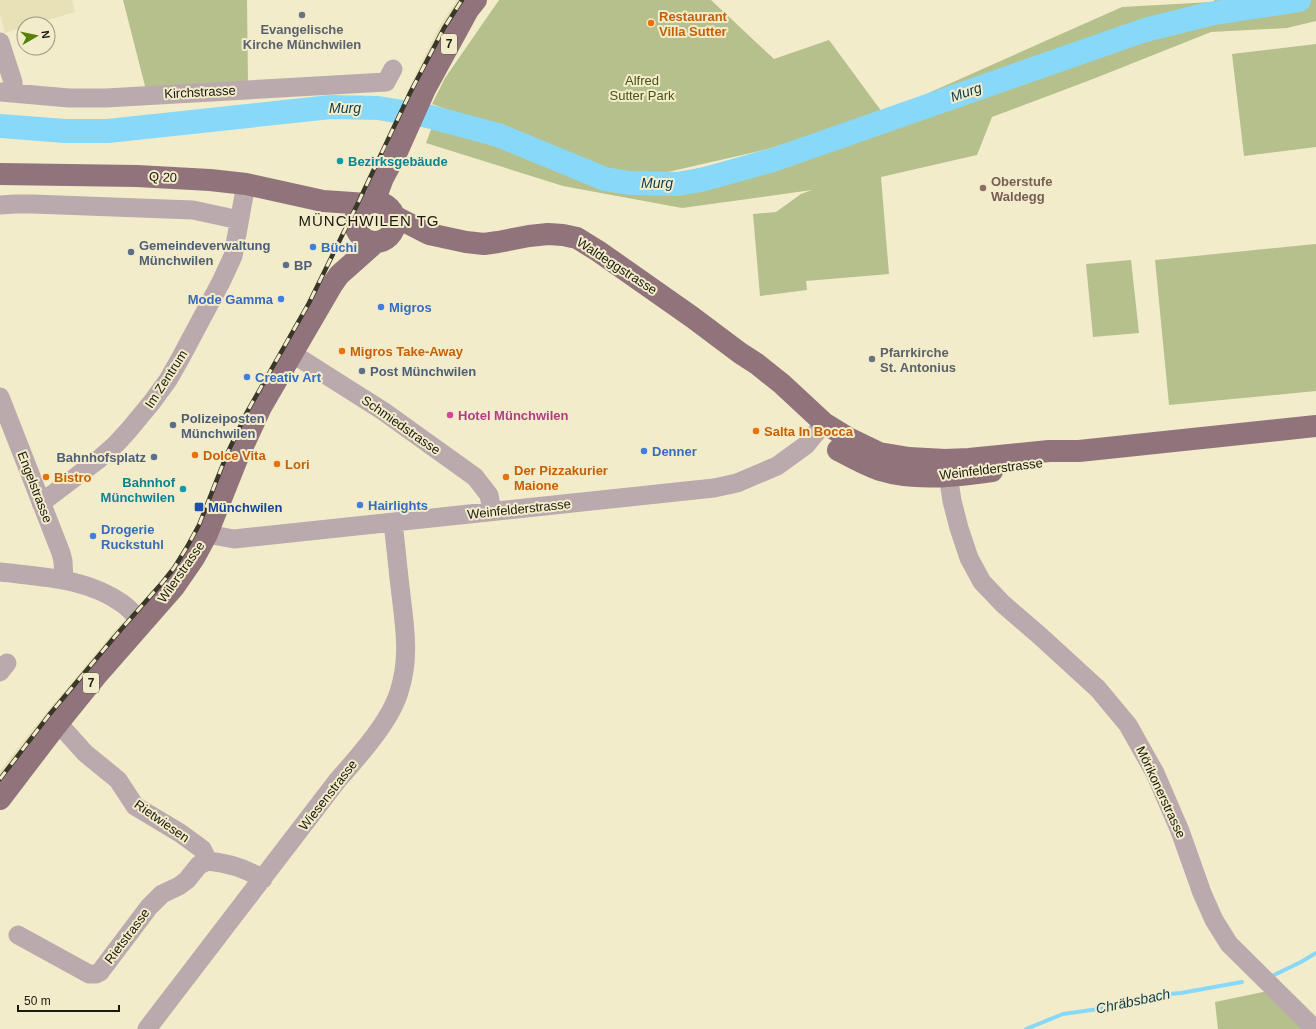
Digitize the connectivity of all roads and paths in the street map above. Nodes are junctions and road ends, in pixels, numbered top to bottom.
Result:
1 (476, 0) edge
2 (0, 42) edge
3 (393, 70) dead end
4 (6, 93) edge
5 (0, 174) edge
6 (246, 184) junction
7 (323, 202) junction
8 (0, 205) edge
9 (381, 207) junction
10 (240, 220) junction
11 (369, 234) junction
12 (429, 234) junction
13 (740, 353) joint
14 (292, 354) junction
15 (0, 397) edge
16 (1316, 426) edge
17 (820, 428) junction
18 (947, 468) junction
19 (41, 502) junction
20 (492, 511) junction
21 (393, 523) junction
22 (207, 534) junction
23 (0, 572) edge
24 (64, 580) junction
25 (143, 622) junction
26 (58, 723) junction
27 (0, 799) edge
28 (208, 861) junction
29 (263, 879) junction
30 (18, 935) dead end
31 (146, 1029) edge
32 (1315, 1029) edge

1 - 9 main road, 7
2 - 4 street
3 - 4 street, Kirchstrasse
5 - 6 main road, Q 20
6 - 7 main road, Q 20
6 - 10 street, Im Zentrum
7 - 9 main road, Q 20
7 - 11 main road, Q 20
8 - 10 street
9 - 11 main road
9 - 11 main road
9 - 12 main road, Waldeggstrasse
10 - 19 street, Im Zentrum
11 - 12 main road, Waldeggstrasse
11 - 14 main road, Wilerstrasse / 7
12 - 13 main road, Waldeggstrasse
13 - 17 main road, Weinfelderstrasse
14 - 20 street, Schmiedstrasse
14 - 22 main road, Wilerstrasse / 7
15 - 19 street, Engelstrasse
16 - 18 main road, Weinfelderstrasse
17 - 18 main road, Weinfelderstrasse
17 - 20 street, Weinfelderstrasse
18 - 32 street, Mörikonerstrasse
19 - 24 street, Engelstrasse
20 - 21 street, Weinfelderstrasse
21 - 22 street, Weinfelderstrasse
21 - 29 street, Wiesenstrasse
22 - 25 main road, Wilerstrasse / 7
23 - 24 street
24 - 25 street
25 - 26 main road, Wilerstrasse / 7
26 - 27 main road, Wilerstrasse / 7
26 - 28 street, Rietwiesen
28 - 29 street
28 - 30 street, Rietstrasse
29 - 31 street, Wiesenstrasse

